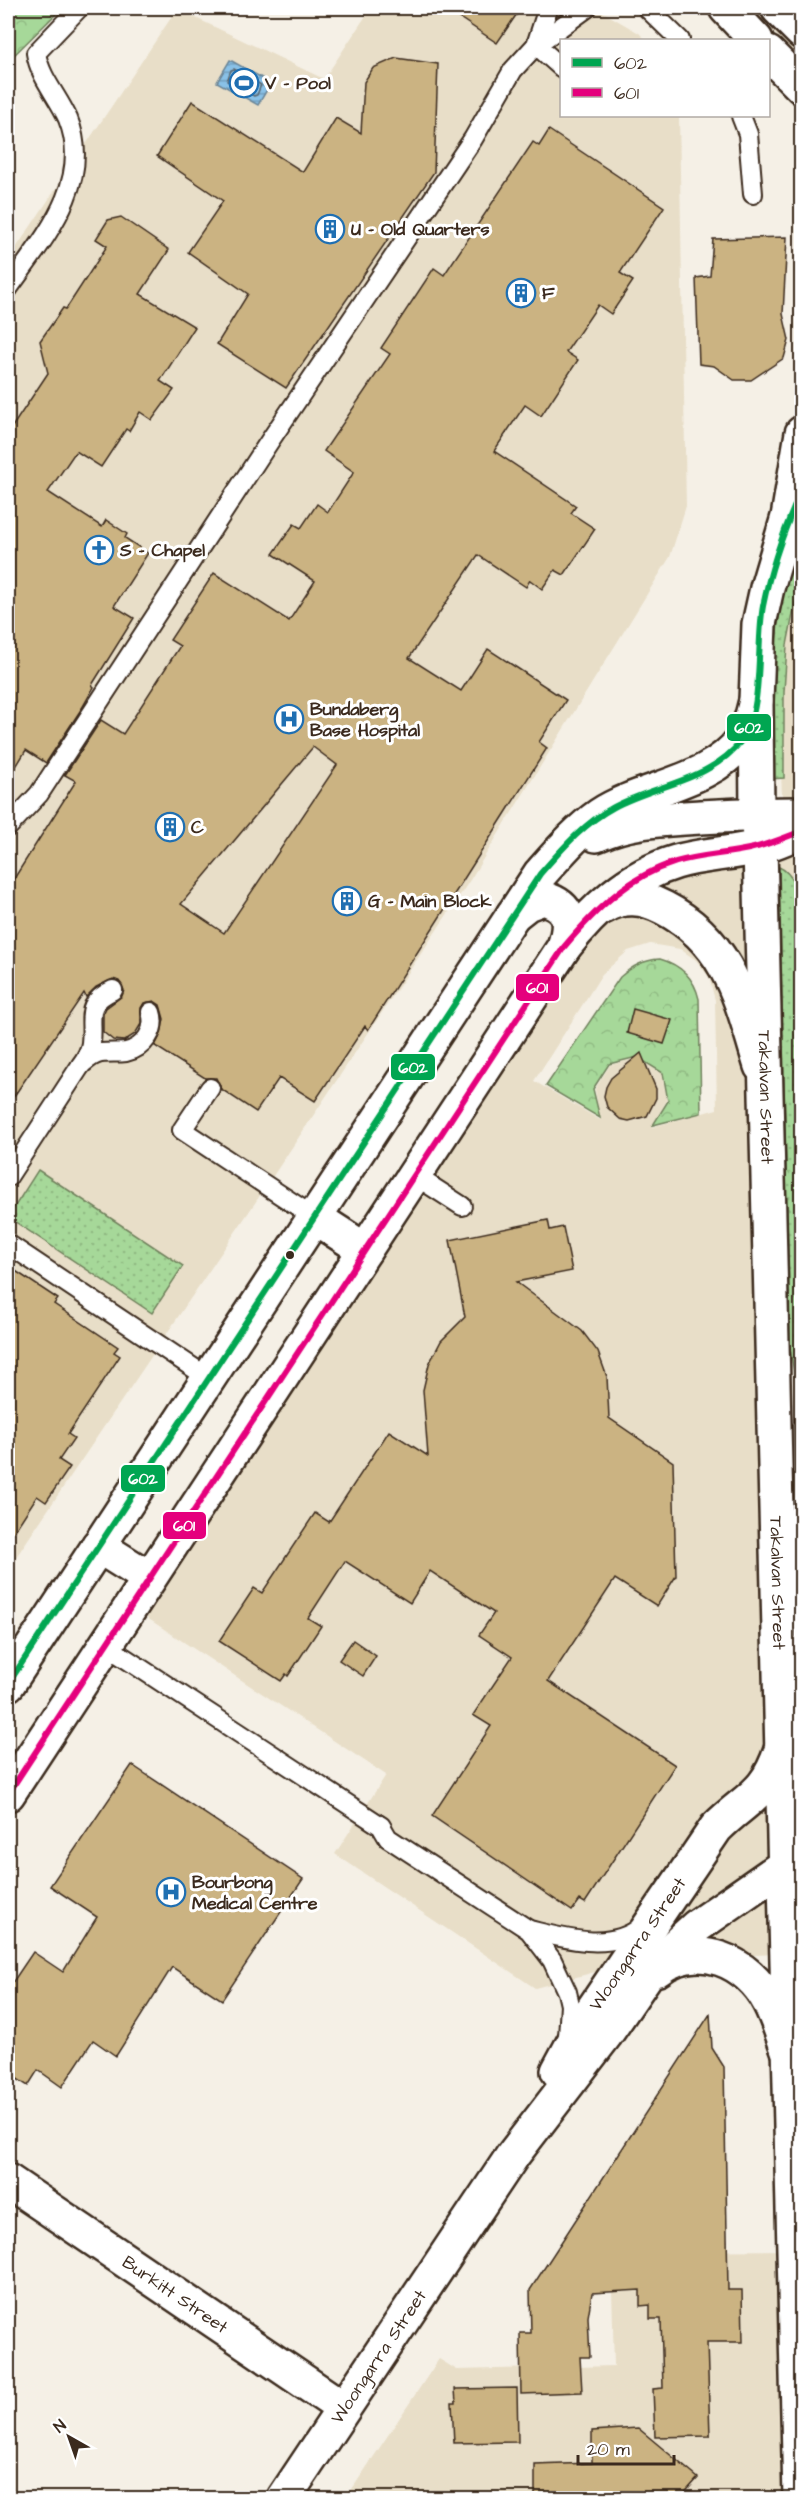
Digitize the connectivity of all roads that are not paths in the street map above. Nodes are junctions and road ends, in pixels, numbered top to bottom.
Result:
1 (79, 8) edge
2 (548, 8) edge
3 (587, 8) edge
4 (647, 8) edge
5 (726, 8) edge
6 (778, 8) edge
7 (801, 32) edge
8 (679, 39) edge
9 (755, 39) edge
10 (536, 45) junction
11 (770, 55) edge
12 (560, 67) edge
13 (801, 87) edge
14 (741, 117) edge
15 (753, 194) dead end
16 (8, 289) edge
17 (801, 433) edge
18 (801, 488) edge
19 (788, 517) junction
20 (756, 702) junction
21 (757, 814) junction
22 (801, 814) edge
23 (8, 826) edge
24 (801, 831) edge
25 (760, 847) junction
26 (540, 874) junction
27 (594, 912) junction
28 (513, 915) junction
29 (564, 947) junction
30 (112, 990) dead end
31 (151, 1012) dead end
32 (81, 1065) junction
33 (765, 1077) junction
34 (210, 1088) dead end
35 (414, 1175) junction
36 (8, 1177) edge
37 (462, 1206) dead end
38 (314, 1217) junction
39 (8, 1244) edge
40 (365, 1250) junction
41 (210, 1379) junction
42 (98, 1546) junction
43 (149, 1578) junction
44 (105, 1644) junction
45 (8, 1684) edge
46 (781, 1750) junction
47 (8, 1794) edge
48 (793, 1858) edge
49 (665, 1903) junction
50 (528, 1930) junction
51 (637, 1988) junction
52 (788, 2050) junction
53 (564, 2058) junction
54 (513, 2155) junction
55 (8, 2181) edge
56 (343, 2408) junction
57 (284, 2499) edge
58 (800, 2499) edge

1 - 16 lane
2 - 10 lane
3 - 10 lane
4 - 8 lane
5 - 9 main road
6 - 7 main road
10 - 12 lane
10 - 23 lane
11 - 13 main road
14 - 15 lane
17 - 19 main road
18 - 19 main road
19 - 20 main road
20 - 21 main road, Takalvan Street
20 - 26 main road
21 - 22 main road
21 - 25 main road, Takalvan Street
21 - 26 main road
24 - 25 main road
25 - 27 main road
25 - 33 main road, Takalvan Street
26 - 28 main road
27 - 29 main road
27 - 33 main road
28 - 29 main road
28 - 38 main road
29 - 35 main road
30 - 32 lane
31 - 32 lane
32 - 36 lane
33 - 46 main road, Takalvan Street
34 - 38 lane
35 - 37 lane
35 - 40 main road
38 - 40 main road
38 - 41 main road
39 - 41 lane
40 - 43 main road
41 - 42 main road
42 - 43 main road
42 - 45 main road
43 - 44 main road
44 - 47 main road
44 - 50 lane
46 - 48 main road, Takalvan Street
46 - 49 main road, Woongarra Street
48 - 51 main road, Woongarra Street
48 - 52 main road, Takalvan Street
49 - 50 lane
49 - 53 main road, Woongarra Street
50 - 53 lane
51 - 52 main road, Woongarra Street
51 - 54 main road, Woongarra Street
52 - 58 main road, Takalvan Street
53 - 54 main road, Woongarra Street
54 - 56 main road, Woongarra Street
55 - 56 main road, Burkitt Street
56 - 57 main road, Woongarra Street

